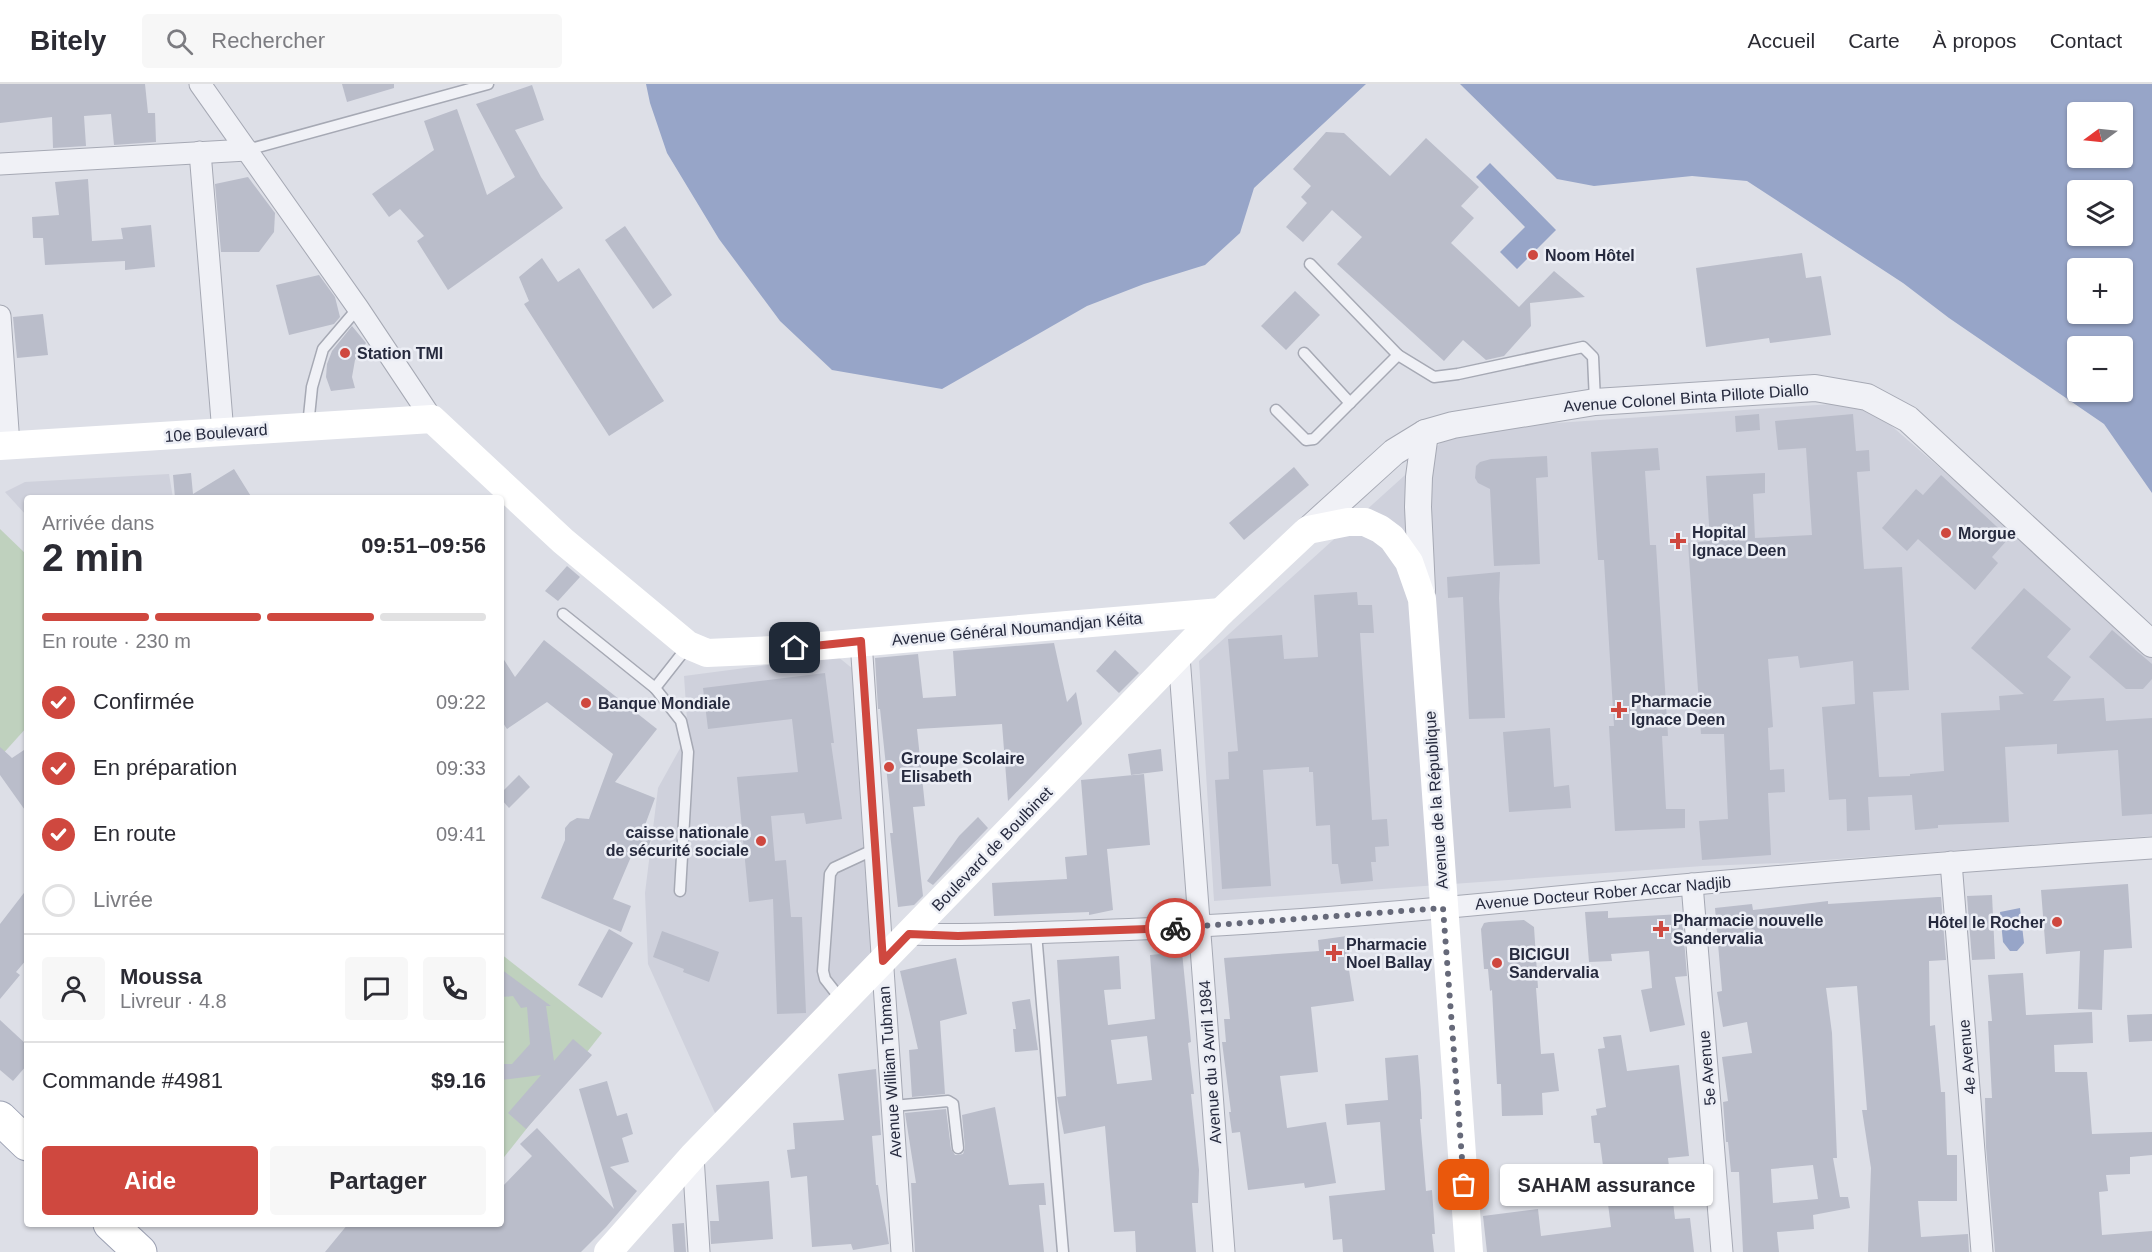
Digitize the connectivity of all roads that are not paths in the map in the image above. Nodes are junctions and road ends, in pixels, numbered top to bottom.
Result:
1 (200, 84) edge
2 (488, 84) edge
3 (247, 150) junction
4 (200, 152) junction
5 (0, 164) edge
6 (1310, 264) dead end
7 (358, 308) junction
8 (0, 316) edge
9 (1304, 353) dead end
10 (1398, 355) junction
11 (1350, 402) junction
12 (1595, 402) junction
13 (1276, 410) dead end
14 (432, 418) junction
15 (308, 426) junction
16 (223, 433) junction
17 (1425, 433) junction
18 (4, 446) edge
19 (1308, 530) junction
20 (1422, 599) junction
21 (1221, 612) junction
22 (563, 614) dead end
23 (861, 641) junction
24 (688, 645) junction
25 (2152, 645) edge
26 (1179, 656) junction
27 (655, 688) junction
28 (2152, 848) edge
29 (875, 849) junction
30 (1951, 862) junction
31 (1692, 884) junction
32 (680, 891) dead end
33 (1443, 908) junction
34 (1200, 927) junction
35 (1036, 933) junction
36 (909, 934) junction
37 (883, 961) junction
38 (844, 1002) junction
39 (892, 1106) junction
40 (0, 1118) edge
41 (24, 1141) edge
42 (958, 1148) dead end
43 (693, 1156) junction
44 (113, 1227) edge
45 (140, 1252) edge
46 (608, 1252) edge
47 (699, 1252) edge
48 (902, 1252) edge
49 (1063, 1252) edge
50 (1224, 1252) edge
51 (1469, 1252) edge
52 (1722, 1252) edge
53 (1982, 1252) edge

1 - 3 street
2 - 3 lane
3 - 4 street
3 - 7 street
4 - 5 street
4 - 16 street
6 - 10 lane
7 - 14 street
7 - 15 lane
8 - 18 street
9 - 11 lane
10 - 11 lane
10 - 12 lane
11 - 13 lane
12 - 17 street, Avenue Colonel Binta Pillote Diallo
12 - 25 street, Avenue Colonel Binta Pillote Diallo
14 - 15 main road, 10e Boulevard
14 - 24 main road, Avenue Général Noumandjan Kéita
15 - 16 main road, 10e Boulevard
16 - 18 main road, 10e Boulevard
17 - 19 street, Avenue Colonel Binta Pillote Diallo
17 - 20 street, Avenue de la République
19 - 20 main road, Avenue de la République
19 - 21 main road, Boulevard de Boulbinet
20 - 33 main road, Avenue de la République
21 - 23 main road, Avenue Général Noumandjan Kéita
21 - 26 main road, Boulevard de Boulbinet
22 - 27 lane
23 - 24 main road, Avenue Général Noumandjan Kéita
23 - 29 street, Avenue William Tubman
24 - 27 lane
26 - 34 street, Avenue du 3 Avril 1984
26 - 36 main road, Boulevard de Boulbinet
27 - 32 lane
28 - 30 street, Avenue Docteur Rober Accar Nadjib
29 - 37 street, Avenue William Tubman
29 - 38 lane
30 - 31 street, Avenue Docteur Rober Accar Nadjib
30 - 53 street, 4e Avenue
31 - 33 street, Avenue Docteur Rober Accar Nadjib
31 - 52 street, 5e Avenue
33 - 34 street, Avenue Docteur Rober Accar Nadjib
33 - 51 main road, Avenue de la République
34 - 35 street, Avenue Docteur Rober Accar Nadjib
34 - 50 street, Avenue du 3 Avril 1984
35 - 36 street, Avenue Docteur Rober Accar Nadjib
35 - 49 lane
36 - 37 main road, Boulevard de Boulbinet
37 - 38 main road, Boulevard de Boulbinet
37 - 39 street, Avenue William Tubman
38 - 43 main road, Boulevard de Boulbinet
39 - 42 lane
39 - 48 street, Avenue William Tubman
40 - 41 main road
43 - 46 main road, Boulevard de Boulbinet
43 - 47 street
44 - 45 main road

